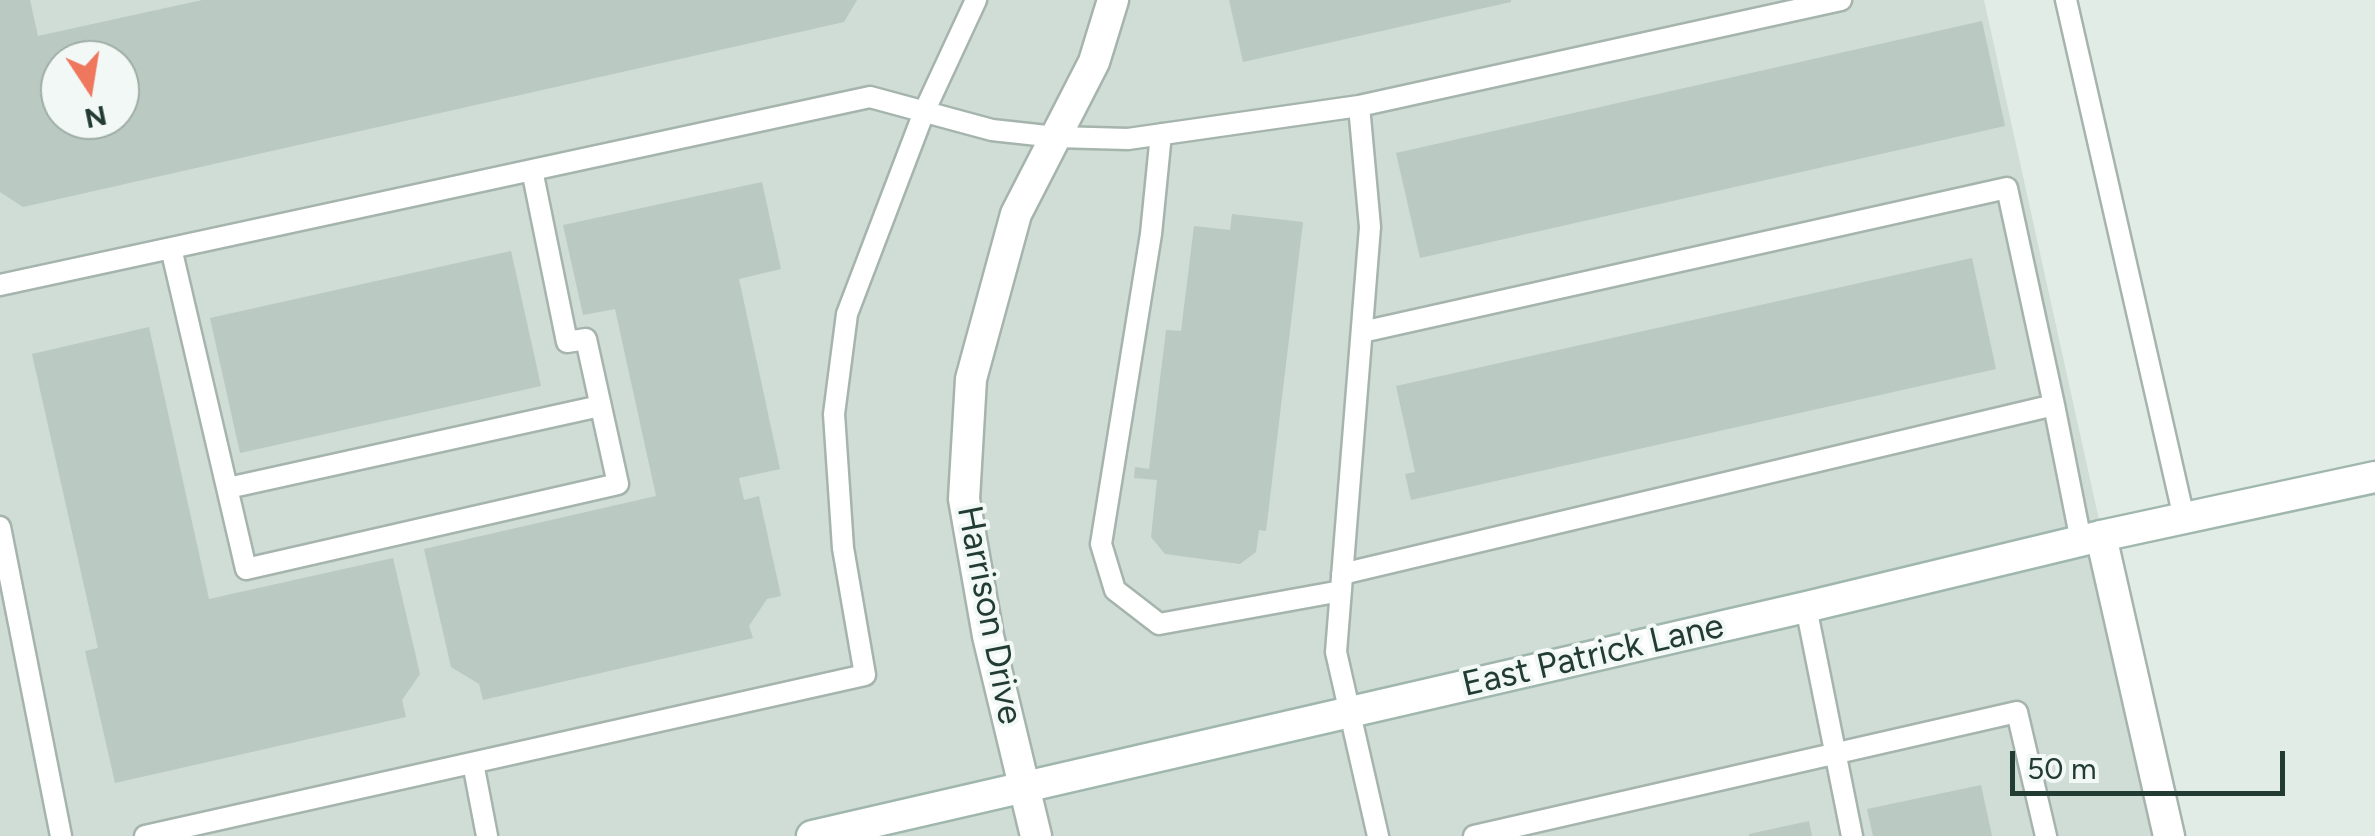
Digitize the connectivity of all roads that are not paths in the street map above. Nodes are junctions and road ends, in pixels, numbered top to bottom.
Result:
1 (976, 0) edge
2 (1114, 0) edge
3 (1842, 0) edge
4 (2066, 0) edge
5 (1360, 106) junction
6 (924, 112) junction
7 (1161, 134) junction
8 (1056, 137) junction
9 (532, 170) junction
10 (171, 248) junction
11 (0, 285) edge
12 (1362, 332) junction
13 (2054, 405) junction
14 (600, 406) junction
15 (2375, 478) edge
16 (228, 488) junction
17 (2184, 518) junction
18 (0, 527) edge
19 (2091, 538) junction
20 (1341, 582) junction
21 (1806, 607) junction
22 (1349, 712) junction
23 (1836, 754) junction
24 (473, 763) junction
25 (1026, 788) junction
26 (61, 836) edge
27 (145, 836) edge
28 (487, 836) edge
29 (812, 836) edge
30 (1036, 836) edge
31 (1378, 836) edge
32 (1474, 836) edge
33 (1852, 836) edge
34 (2046, 836) edge
35 (2169, 836) edge

1 - 6 lane
2 - 8 main road, Harrison Drive
3 - 5 lane
4 - 17 lane
5 - 7 lane
5 - 12 lane
6 - 8 lane
6 - 9 lane
6 - 24 lane
7 - 8 lane
7 - 20 lane
8 - 25 main road, Harrison Drive
9 - 10 lane
9 - 14 lane
10 - 11 lane
10 - 16 lane
12 - 13 lane
12 - 20 lane
13 - 19 lane
13 - 20 lane
14 - 16 lane
14 - 16 lane
15 - 17 main road, East Patrick Lane
17 - 19 main road, East Patrick Lane
18 - 26 lane
19 - 21 main road, East Patrick Lane
19 - 35 main road
20 - 22 lane
21 - 22 main road, East Patrick Lane
21 - 23 lane
22 - 25 main road, East Patrick Lane
22 - 31 lane
23 - 32 lane
23 - 33 lane
23 - 34 lane
24 - 27 lane
24 - 28 lane
25 - 29 main road, East Patrick Lane
25 - 30 main road, Harrison Drive

